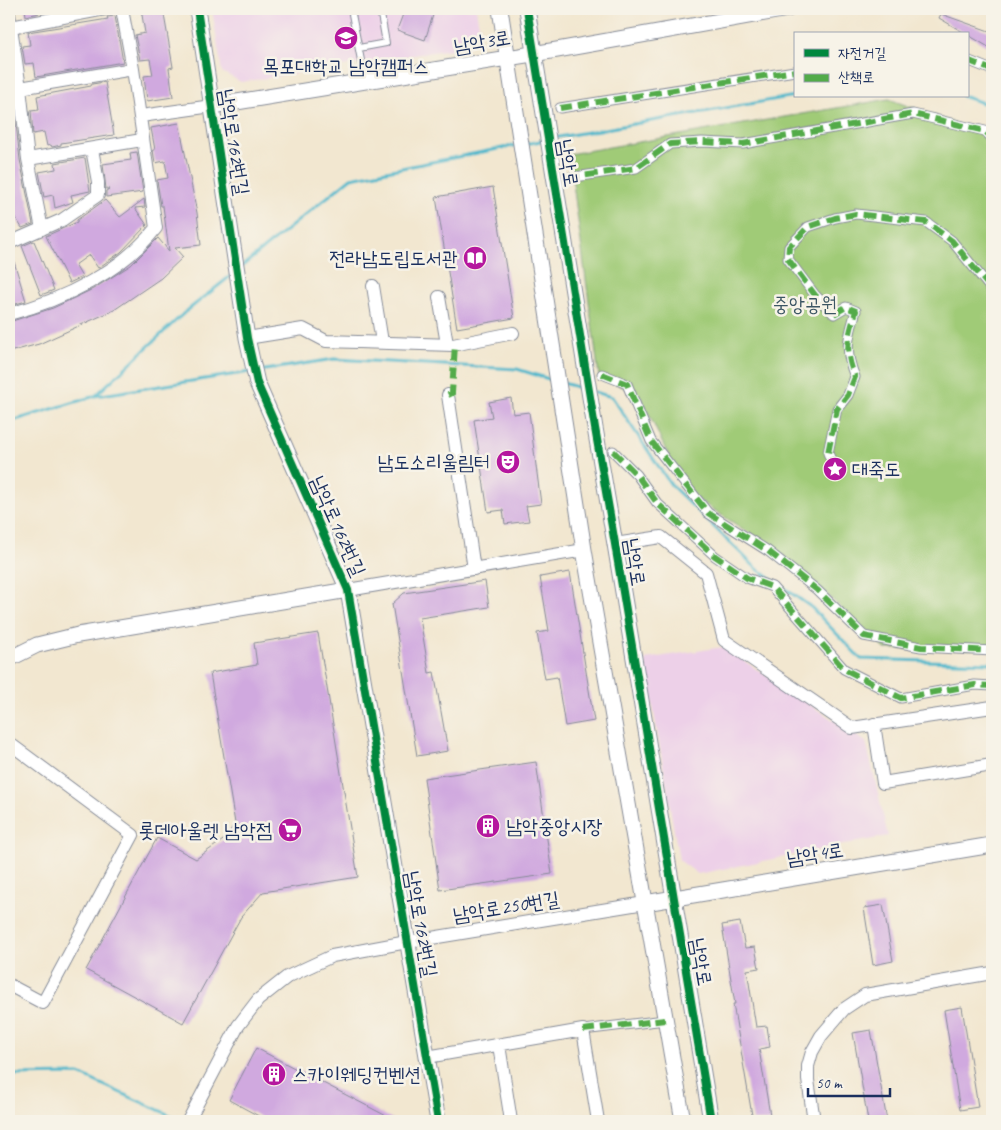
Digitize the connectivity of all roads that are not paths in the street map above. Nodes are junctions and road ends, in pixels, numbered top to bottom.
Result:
1 (105, 9) edge
2 (122, 9) edge
3 (196, 9) edge
4 (352, 9) edge
5 (380, 9) edge
6 (500, 9) edge
7 (528, 9) edge
8 (788, 9) edge
9 (9, 14) edge
10 (11, 27) junction
11 (358, 48) junction
12 (535, 53) junction
13 (508, 58) junction
14 (968, 60) edge
15 (133, 69) junction
16 (794, 70) edge
17 (992, 70) edge
18 (364, 81) junction
19 (20, 88) junction
20 (212, 106) junction
21 (560, 108) dead end
22 (141, 116) junction
23 (992, 138) edge
24 (142, 140) junction
25 (92, 149) junction
26 (28, 159) junction
27 (568, 178) dead end
28 (42, 229) junction
29 (9, 243) edge
30 (373, 286) dead end
31 (992, 290) edge
32 (439, 297) dead end
33 (9, 314) edge
34 (513, 333) dead end
35 (248, 342) junction
36 (382, 342) junction
37 (447, 344) junction
38 (602, 374) dead end
39 (448, 395) dead end
40 (612, 451) dead end
41 (836, 469) dead end
42 (615, 544) junction
43 (584, 550) junction
44 (474, 569) junction
45 (348, 590) junction
46 (992, 651) edge
47 (9, 660) edge
48 (992, 686) edge
49 (992, 707) edge
50 (874, 724) junction
51 (9, 743) edge
52 (992, 765) edge
53 (992, 845) edge
54 (674, 898) junction
55 (645, 903) junction
56 (408, 942) junction
57 (992, 973) edge
58 (9, 985) edge
59 (665, 1020) junction
60 (583, 1030) junction
61 (499, 1045) junction
62 (427, 1057) junction
63 (188, 1121) edge
64 (438, 1121) edge
65 (511, 1121) edge
66 (598, 1121) edge
67 (683, 1121) edge
68 (711, 1121) edge
69 (814, 1121) edge

1 - 10 street
2 - 15 street
3 - 20 street, 남악로162번길
4 - 11 lane
5 - 11 lane
6 - 13 street
7 - 12 street, 남악로
8 - 12 street, 남악3로
9 - 10 street
10 - 19 street
11 - 18 lane
12 - 13 street, 남악3로
12 - 42 street, 남악로
13 - 18 street, 남악3로
13 - 43 street
14 - 17 street
15 - 19 street
15 - 22 street
16 - 21 street
18 - 20 street, 남악3로
19 - 26 street
20 - 22 street
20 - 35 street, 남악로162번길
22 - 24 street
23 - 27 street
24 - 25 street
24 - 33 street
25 - 26 street
25 - 28 street
26 - 28 street
28 - 29 street
30 - 36 street
31 - 41 street
32 - 37 street
34 - 37 street
35 - 36 street
35 - 45 street, 남악로162번길
36 - 37 street
38 - 46 street
39 - 44 street
40 - 48 street
42 - 50 street
42 - 54 street, 남악로
43 - 44 street
43 - 55 street
44 - 45 street
45 - 47 street
45 - 56 street, 남악로162번길
49 - 50 street
50 - 52 street
51 - 58 street
53 - 54 street, 남악4로
54 - 55 street, 남악4로
54 - 68 street, 남악로
55 - 56 street, 남악로250번길
55 - 59 street
56 - 62 street, 남악로162번길
56 - 63 street, 남악로250번길
57 - 69 street
59 - 60 street
59 - 67 street
60 - 61 street
60 - 66 street
61 - 62 street
61 - 65 street
62 - 64 street, 남악로162번길

